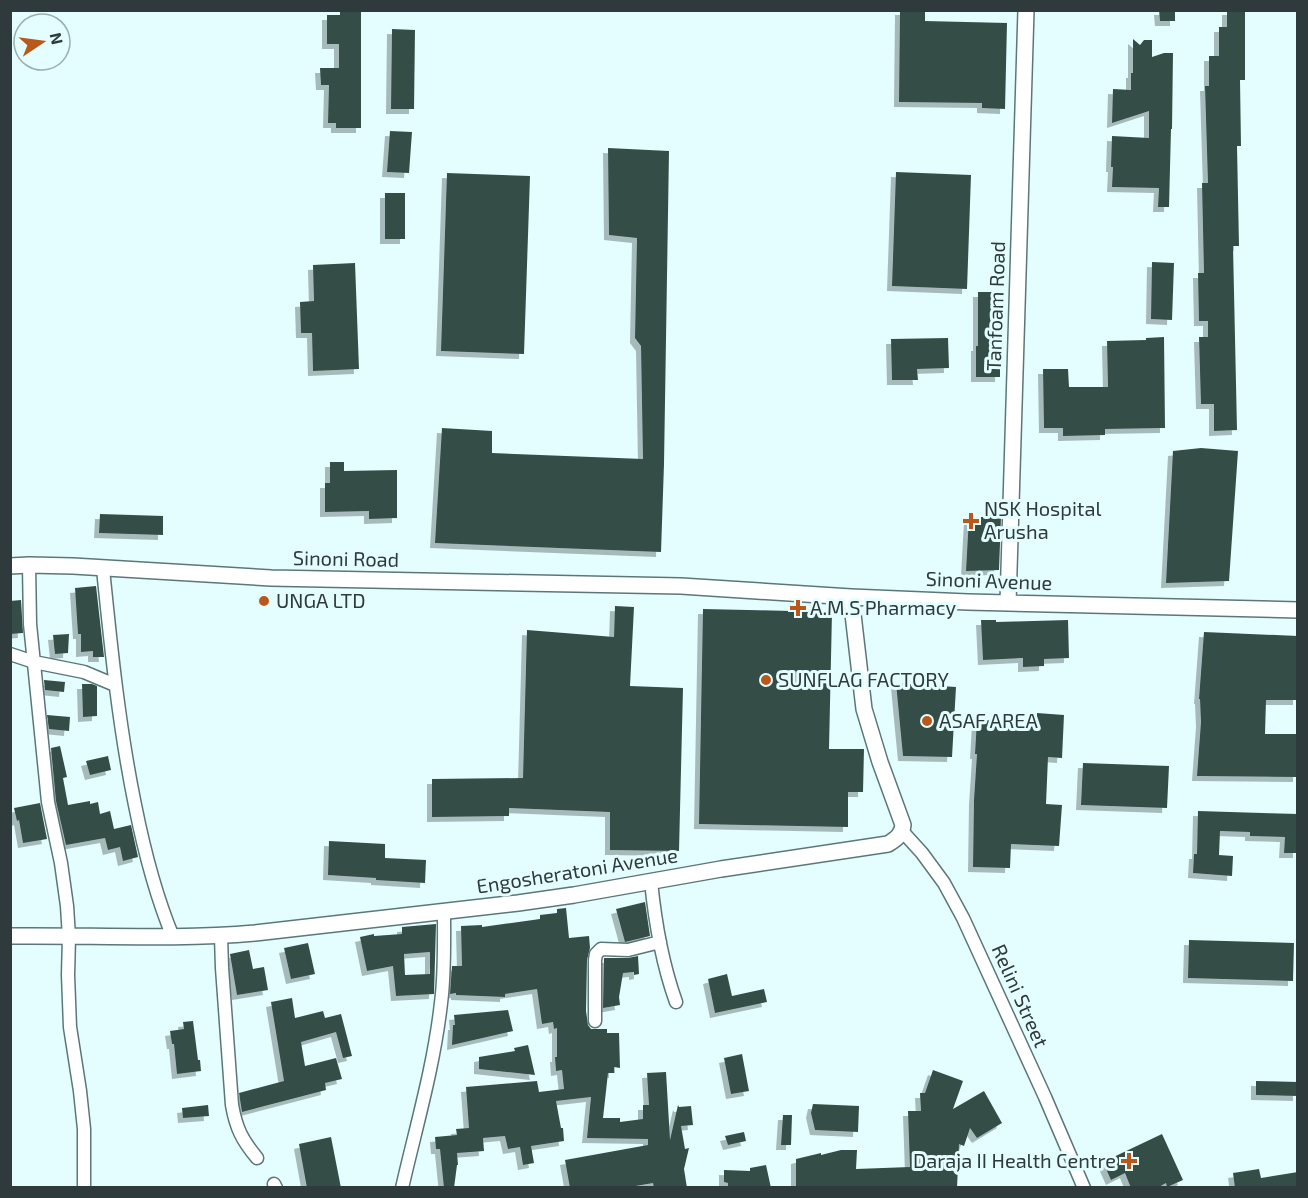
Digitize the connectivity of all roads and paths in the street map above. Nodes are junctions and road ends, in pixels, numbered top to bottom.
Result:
1 (1026, 10) edge
2 (29, 565) junction
3 (10, 566) edge
4 (103, 569) junction
5 (681, 586) joint
6 (851, 597) junction
7 (1008, 603) junction
8 (1298, 610) edge
9 (10, 654) edge
10 (34, 662) junction
11 (115, 685) junction
12 (902, 831) junction
13 (651, 881) junction
14 (444, 911) junction
15 (10, 936) edge
16 (221, 936) junction
17 (69, 937) junction
18 (173, 937) junction
19 (660, 942) junction
20 (676, 1002) dead end
21 (595, 1021) dead end
22 (257, 1158) dead end
23 (84, 1188) edge
24 (402, 1188) edge
25 (1084, 1188) edge

1 - 7 street, Tanfoam Road
2 - 3 street, Sinoni Road
2 - 4 street, Sinoni Road
2 - 10 street
4 - 5 street, Sinoni Road
4 - 11 street
5 - 6 street, Sinoni Avenue
6 - 7 street, Sinoni Avenue
6 - 12 street
7 - 8 street, Sinoni Avenue
9 - 10 street
10 - 11 street
10 - 17 street
11 - 18 street
12 - 13 street, Engosheratoni Avenue
12 - 25 street, Relini Street
13 - 14 street, Engosheratoni Avenue
13 - 19 street
14 - 16 street, Engosheratoni Avenue
14 - 24 street
15 - 17 street, Engosheratoni Avenue
16 - 18 street, Engosheratoni Avenue
16 - 22 street
17 - 18 street, Engosheratoni Avenue
17 - 23 street
19 - 20 street
19 - 21 street

